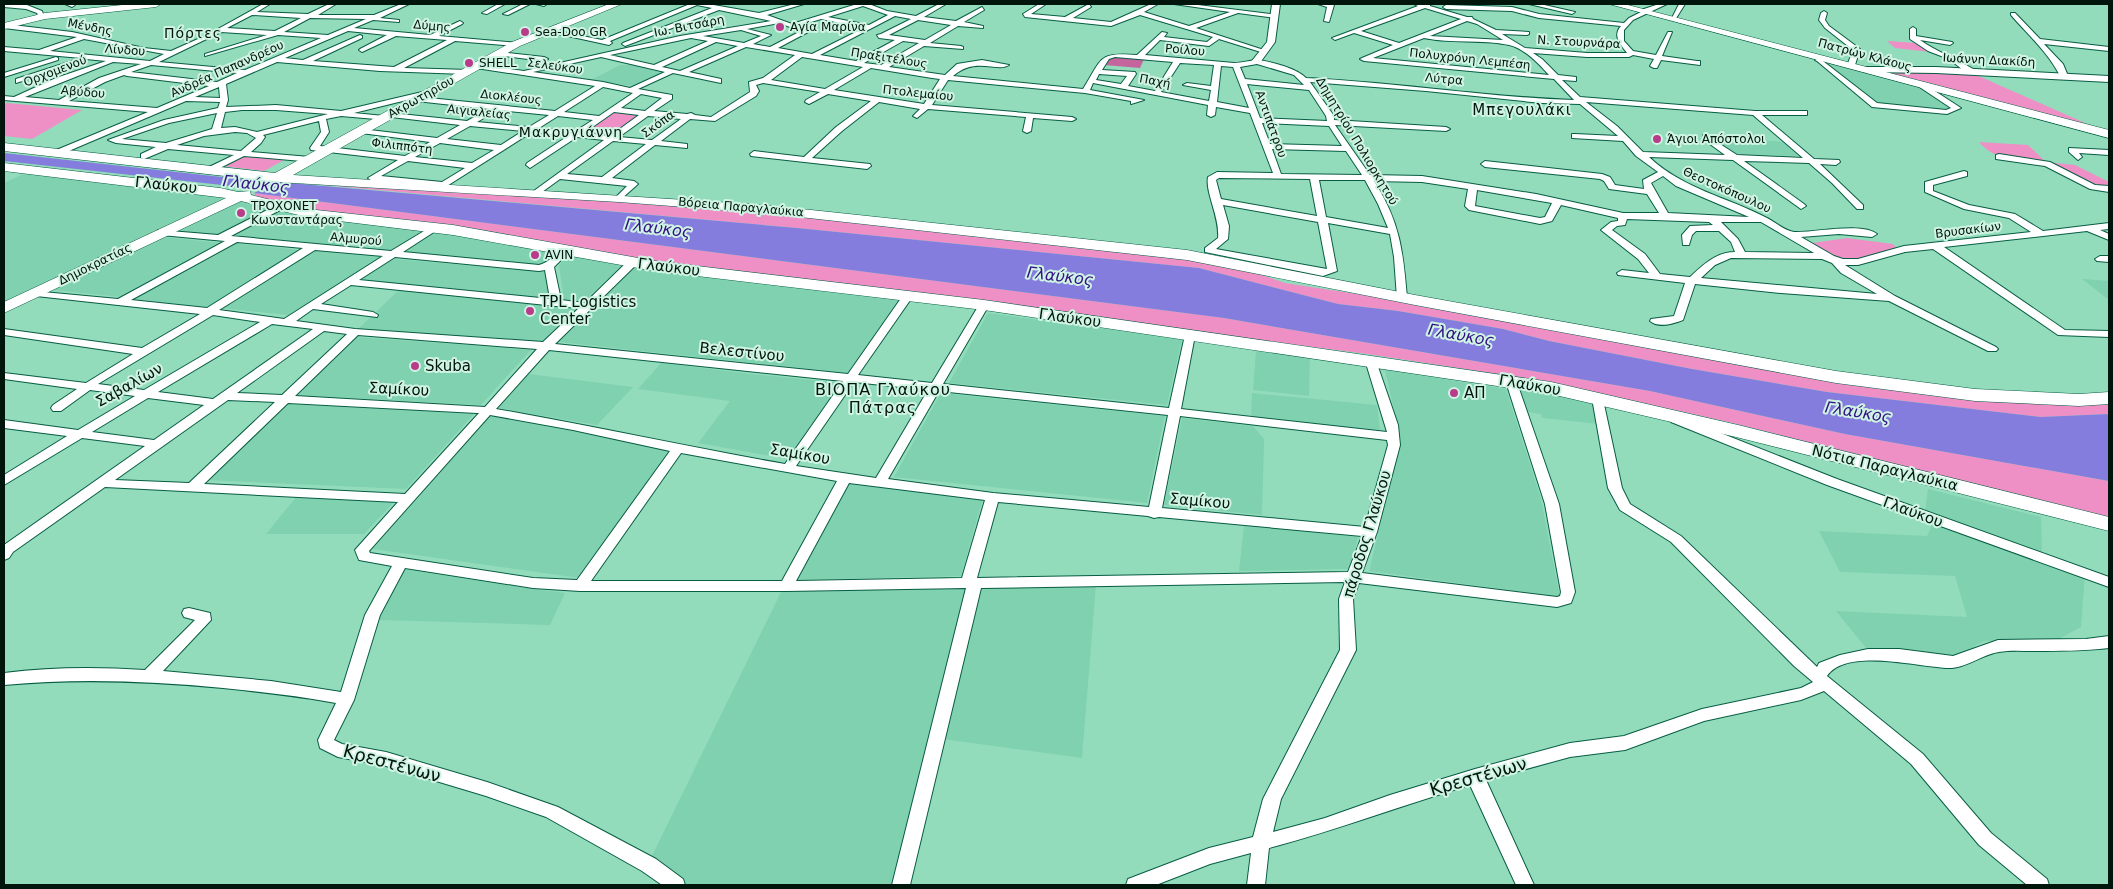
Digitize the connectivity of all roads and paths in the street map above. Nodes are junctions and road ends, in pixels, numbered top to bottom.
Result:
1 (156, 4) edge
2 (266, 4) edge
3 (333, 4) edge
4 (406, 4) edge
5 (502, 4) edge
6 (527, 4) edge
7 (539, 4) edge
8 (544, 4) edge
9 (617, 4) edge
10 (695, 4) edge
11 (699, 4) edge
12 (742, 4) edge
13 (768, 4) edge
14 (801, 4) edge
15 (864, 4) edge
16 (944, 4) edge
17 (1043, 4) edge
18 (1155, 4) edge
19 (1177, 4) edge
20 (1276, 4) edge
21 (1321, 4) edge
22 (1512, 4) edge
23 (1532, 4) edge
24 (1614, 4) edge
25 (1664, 4) edge
26 (1682, 4) edge
27 (4, 5) edge
28 (143, 5) edge
29 (1426, 5) edge
30 (1089, 6) dead end
31 (718, 7) junction
32 (786, 8) junction
33 (1501, 8) junction
34 (982, 9) dead end
35 (729, 12) junction
36 (1138, 12) junction
37 (1240, 12) junction
38 (1489, 12) junction
39 (1645, 12) junction
40 (250, 13) junction
41 (484, 13) dead end
42 (1824, 13) dead end
43 (506, 14) dead end
44 (895, 14) junction
45 (2013, 14) dead end
46 (759, 15) junction
47 (310, 16) junction
48 (818, 16) junction
49 (1274, 16) junction
50 (41, 17) junction
51 (375, 18) junction
52 (918, 18) junction
53 (1522, 18) dead end
54 (1468, 19) junction
55 (1673, 19) junction
56 (1065, 20) junction
57 (397, 21) dead end
58 (781, 21) junction
59 (1327, 21) dead end
60 (460, 23) dead end
61 (1628, 23) junction
62 (958, 24) junction
63 (1177, 24) junction
64 (794, 25) junction
65 (5, 26) edge
66 (870, 27) junction
67 (982, 27) dead end
68 (736, 28) junction
69 (1189, 28) junction
70 (219, 30) junction
71 (347, 30) junction
72 (548, 31) junction
73 (1353, 31) junction
74 (1495, 32) junction
75 (1527, 33) dead end
76 (1670, 33) dead end
77 (277, 34) junction
78 (395, 34) junction
79 (867, 35) dead end
80 (86, 36) junction
81 (209, 36) junction
82 (333, 36) junction
83 (691, 36) junction
84 (1422, 36) junction
85 (360, 37) junction
86 (431, 37) junction
87 (882, 37) junction
88 (1217, 37) junction
89 (1159, 38) junction
90 (1335, 38) dead end
91 (385, 39) junction
92 (454, 39) junction
93 (902, 39) junction
94 (714, 40) junction
95 (2036, 41) junction
96 (602, 42) junction
97 (925, 43) junction
98 (1950, 43) dead end
99 (516, 44) junction
100 (1399, 44) junction
101 (1514, 44) junction
102 (620, 45) junction
103 (1930, 45) dead end
104 (746, 46) junction
105 (630, 48) junction
106 (961, 48) dead end
107 (2109, 48) edge
108 (4, 49) edge
109 (223, 49) junction
110 (1266, 49) junction
111 (362, 50) dead end
112 (770, 50) junction
113 (1525, 50) junction
114 (172, 53) junction
115 (1630, 53) junction
116 (36, 54) junction
117 (498, 54) junction
118 (602, 54) junction
119 (207, 55) dead end
120 (800, 55) junction
121 (63, 56) junction
122 (1659, 56) junction
123 (812, 57) junction
124 (1139, 57) junction
125 (88, 58) junction
126 (1951, 58) junction
127 (276, 59) junction
128 (544, 59) dead end
129 (115, 60) junction
130 (1178, 60) junction
131 (1818, 60) junction
132 (303, 62) junction
133 (1256, 62) junction
134 (151, 63) junction
135 (1697, 63) dead end
136 (856, 64) junction
137 (1218, 64) junction
138 (1005, 65) dead end
139 (1236, 65) junction
140 (1411, 65) junction
141 (869, 66) junction
142 (1654, 66) dead end
143 (1851, 66) junction
144 (654, 67) junction
145 (882, 68) junction
146 (471, 69) junction
147 (280, 70) dead end
148 (394, 70) junction
149 (1867, 70) junction
150 (672, 71) junction
151 (1970, 71) junction
152 (245, 72) junction
153 (523, 72) junction
154 (1098, 72) junction
155 (681, 73) junction
156 (1416, 73) dead end
157 (122, 74) junction
158 (4, 75) edge
159 (2064, 76) junction
160 (946, 78) junction
161 (1573, 79) dead end
162 (2109, 79) edge
163 (1558, 80) junction
164 (18, 81) dead end
165 (718, 81) dead end
166 (763, 81) junction
167 (1092, 81) junction
168 (1243, 81) junction
169 (1421, 81) dead end
170 (220, 84) junction
171 (603, 84) junction
172 (1309, 84) junction
173 (1922, 84) junction
174 (1187, 85) dead end
175 (1124, 86) junction
176 (1216, 89) junction
177 (1426, 89) junction
178 (1085, 90) junction
179 (434, 91) junction
180 (635, 91) junction
181 (825, 92) junction
182 (1157, 93) junction
183 (4, 98) edge
184 (15, 98) junction
185 (186, 99) junction
186 (420, 99) junction
187 (224, 100) junction
188 (877, 100) junction
189 (1578, 100) junction
190 (61, 102) junction
191 (809, 102) dead end
192 (1134, 102) dead end
193 (4, 103) edge
194 (1213, 104) junction
195 (926, 106) junction
196 (497, 107) junction
197 (161, 110) junction
198 (222, 110) junction
199 (613, 110) junction
200 (696, 111) dead end
201 (647, 113) junction
202 (1755, 113) junction
203 (1804, 113) dead end
204 (339, 114) junction
205 (556, 114) junction
206 (1211, 115) dead end
207 (917, 116) dead end
208 (1030, 116) junction
209 (1256, 116) junction
210 (388, 117) junction
211 (688, 117) junction
212 (322, 118) junction
213 (600, 118) junction
214 (1072, 119) dead end
215 (469, 123) junction
216 (1331, 123) junction
217 (531, 130) junction
218 (1446, 130) dead end
219 (216, 131) junction
220 (1027, 131) dead end
221 (361, 132) junction
222 (258, 134) junction
223 (2109, 134) edge
224 (576, 135) junction
225 (1575, 136) dead end
226 (1706, 137) dead end
227 (94, 138) junction
228 (611, 138) junction
229 (1624, 139) junction
230 (112, 140) junction
231 (438, 140) junction
232 (653, 143) junction
233 (166, 146) junction
234 (684, 146) dead end
235 (1267, 146) junction
236 (4, 147) edge
237 (502, 148) junction
238 (1347, 149) junction
239 (328, 150) junction
240 (2109, 152) edge
241 (57, 153) junction
242 (243, 153) junction
243 (754, 154) dead end
244 (1639, 154) junction
245 (144, 156) dead end
246 (1734, 157) junction
247 (1999, 157) dead end
248 (2078, 157) dead end
249 (406, 159) junction
250 (806, 159) junction
251 (310, 160) junction
252 (1807, 160) junction
253 (1836, 162) dead end
254 (1485, 164) dead end
255 (530, 165) dead end
256 (473, 166) junction
257 (867, 166) dead end
258 (5, 168) edge
259 (210, 170) junction
260 (1416, 170) dead end
261 (1663, 173) junction
262 (1964, 174) dead end
263 (558, 176) junction
264 (1278, 176) junction
265 (1314, 176) junction
266 (1366, 177) junction
267 (273, 179) junction
268 (604, 180) junction
269 (1422, 180) junction
270 (441, 186) junction
271 (1473, 188) junction
272 (2109, 189) edge
273 (1650, 192) junction
274 (535, 193) junction
275 (243, 194) junction
276 (619, 198) junction
277 (1216, 201) junction
278 (1557, 203) junction
279 (1801, 206) dead end
280 (279, 207) junction
281 (1860, 207) dead end
282 (1623, 216) junction
283 (1665, 216) junction
284 (1322, 218) junction
285 (1712, 219) junction
286 (1763, 219) junction
287 (2109, 226) edge
288 (434, 228) junction
289 (1721, 228) junction
290 (2086, 228) junction
291 (161, 232) junction
292 (1394, 232) junction
293 (2040, 233) junction
294 (1872, 234) dead end
295 (1790, 235) junction
296 (2109, 237) edge
297 (219, 238) junction
298 (234, 240) junction
299 (1686, 243) dead end
300 (1936, 246) junction
301 (312, 248) junction
302 (565, 251) junction
303 (1741, 254) junction
304 (392, 255) junction
305 (1831, 258) junction
306 (633, 262) junction
307 (549, 266) junction
308 (1622, 273) dead end
309 (1656, 276) junction
310 (1692, 281) junction
311 (349, 282) junction
312 (36, 293) junction
313 (908, 296) junction
314 (1402, 298) junction
315 (1891, 298) junction
316 (120, 302) junction
317 (556, 302) junction
318 (984, 305) junction
319 (311, 306) junction
320 (587, 306) junction
321 (4, 308) edge
322 (209, 312) junction
323 (373, 315) dead end
324 (271, 320) junction
325 (1655, 321) dead end
326 (286, 322) junction
327 (323, 327) junction
328 (4, 332) edge
329 (355, 332) junction
330 (2109, 334) edge
331 (1190, 335) junction
332 (546, 346) junction
333 (1992, 348) dead end
334 (144, 352) junction
335 (1372, 360) junction
336 (4, 376) edge
337 (850, 378) junction
338 (1512, 382) junction
339 (88, 387) junction
340 (936, 388) junction
341 (148, 393) junction
342 (1598, 398) junction
343 (2109, 398) edge
344 (222, 399) junction
345 (283, 400) junction
346 (57, 408) dead end
347 (486, 411) junction
348 (1174, 412) junction
349 (1661, 412) junction
350 (7, 427) edge
351 (79, 433) junction
352 (1394, 437) junction
353 (157, 444) junction
354 (678, 449) junction
355 (788, 468) junction
356 (845, 478) junction
357 (4, 481) edge
358 (880, 482) junction
359 (101, 483) junction
360 (193, 487) junction
361 (992, 497) junction
362 (410, 498) junction
363 (1154, 514) junction
364 (2109, 524) edge
365 (1370, 532) junction
366 (5, 551) edge
367 (401, 563) junction
368 (1355, 578) junction
369 (2109, 582) edge
370 (971, 583) junction
371 (580, 586) junction
372 (786, 586) junction
373 (189, 613) dead end
374 (2109, 642) edge
375 (150, 676) junction
376 (4, 679) edge
377 (1821, 680) junction
378 (346, 700) junction
379 (1475, 776) junction
380 (1261, 842) junction
381 (676, 885) edge
382 (901, 885) edge
383 (1135, 885) edge
384 (1256, 885) edge
385 (1525, 885) edge
386 (2040, 885) edge

1 - 28 main road
2 - 40 street
3 - 47 street
4 - 51 street, Ανδρέα Παπανδρέου
5 - 41 street
6 - 43 street
7 - 8 street
9 - 72 main road, Ακρωτηρίου
10 - 96 street
11 - 31 street
12 - 35 street
13 - 32 street
14 - 32 street
15 - 44 street
15 - 48 street
16 - 52 street
17 - 56 street
18 - 36 street
19 - 37 street
20 - 49 street
21 - 59 street
22 - 33 street
23 - 61 street
24 - 39 main road, Πατρών Κλάους
25 - 39 street, N. Στουρνάρα
26 - 55 street
27 - 50 street
28 - 50 main road
29 - 33 street
29 - 54 street, Θεοτοκόπουλου
29 - 73 street
30 - 56 street
31 - 35 street
31 - 102 street
32 - 46 street
33 - 38 street
33 - 61 street
34 - 62 street
35 - 46 street
36 - 56 street
36 - 63 street
37 - 49 street
37 - 69 street
38 - 53 street
38 - 54 street
39 - 55 main road, Πατρών Κλάους
39 - 61 street, N. Στουρνάρα
40 - 47 street
40 - 70 street
42 - 143 street
44 - 52 street
44 - 66 street
45 - 95 street
46 - 58 street
47 - 51 street
47 - 77 street
48 - 64 street
48 - 66 street
49 - 110 street
50 - 65 main road
51 - 57 street
51 - 71 street, Ανδρέα Παπανδρέου
52 - 62 street
52 - 87 street
54 - 74 street, Θεοτοκόπουλου
54 - 84 street
55 - 131 main road, Πατρών Κλάους
58 - 64 street
58 - 68 street, Ιω. Βιτσάρη
60 - 86 street
61 - 115 street, N. Στουρνάρα
62 - 67 street
62 - 97 street
63 - 69 street
63 - 89 street
64 - 112 street
65 - 80 street, Μένδης
66 - 123 street
68 - 83 street, Ιω. Βιτσάρη
68 - 104 street
69 - 88 street
70 - 77 street
70 - 81 street
71 - 78 street, Δύμης
71 - 82 street, Ανδρέα Παπανδρέου
72 - 96 street
72 - 99 main road, Ακρωτηρίου
73 - 90 street
73 - 100 street
74 - 75 street
74 - 101 street, Θεοτοκόπουλου
76 - 122 street
77 - 82 street
77 - 109 street
78 - 86 street, Δύμης
78 - 91 street
79 - 87 street
80 - 114 street, Μένδης
80 - 116 street
81 - 109 street
81 - 114 street
82 - 85 street
82 - 127 street, Ανδρέα Παπανδρέου
83 - 94 street, Πραξιτέλους
83 - 105 street, Ιω. Βιτσάρη
84 - 100 street
84 - 101 street
85 - 91 street
85 - 132 street
86 - 92 street, Δύμης
87 - 93 street
88 - 89 street
88 - 110 street
89 - 124 street
91 - 111 street
92 - 99 street, Δύμης
92 - 148 street
93 - 97 street
93 - 136 street
94 - 104 street, Πραξιτέλους
94 - 144 street, Ιω. Βιτσάρη
95 - 107 street
95 - 159 street
96 - 102 street
97 - 106 street
97 - 145 street
98 - 126 street
99 - 117 main road, Ακρωτηρίου
100 - 140 street, Πολυχρόνη Λεμπέση
101 - 113 street, Θεοτοκόπουλου
102 - 105 street
103 - 126 street
104 - 112 street, Πραξιτέλους
104 - 155 street
105 - 118 street, Ιω. Βιτσάρη
108 - 116 street, Λίνδου
109 - 119 street
110 - 133 street
112 - 120 street, Πραξιτέλους
113 - 115 street, N. Στουρνάρα
113 - 163 street, Θεοτοκόπουλου
114 - 134 street
115 - 122 street
116 - 121 street, Λίνδου
117 - 128 street
117 - 146 main road, Ακρωτηρίου
118 - 144 street, Ιω. Βιτσάρη
118 - 153 street, Ιω. Βιτσάρη
120 - 123 street, Πραξιτέλους
120 - 166 street
121 - 125 street, Λίνδου
121 - 158 street
122 - 135 street
122 - 142 street
123 - 136 street, Πραξιτέλους
124 - 130 street, Ροίλου
124 - 154 street, Ροίλου
125 - 129 street, Λίνδου
125 - 164 street
126 - 151 street
127 - 132 street, Σελεύκου
127 - 152 street, Ανδρέα Παπανδρέου
129 - 134 street, Λίνδου
129 - 184 street, Ορχομενού
130 - 137 street, Ροίλου
130 - 182 street
131 - 143 main road, Πατρών Κλάους
131 - 173 street
132 - 147 street
132 - 148 street, Σελεύκου
133 - 139 street, Ροίλου
133 - 172 street, Δημητρίου Πολιορκητού
134 - 152 street, Λίνδου
134 - 157 street
136 - 141 street, Πραξιτέλους
137 - 139 street, Ροίλου
137 - 176 street
138 - 160 street
139 - 168 street, Αντιπάτρου
140 - 156 street
140 - 163 street, Πολυχρόνη Λεμπέση
141 - 145 street, Πραξιτέλους
141 - 181 street
143 - 149 main road, Πατρών Κλάους
144 - 150 street, Ιω. Βιτσάρη
145 - 160 street, Πραξιτέλους
146 - 148 street, Σελεύκου
146 - 153 street, Σελεύκου
146 - 179 main road, Ακρωτηρίου
149 - 151 street, Ιωάννη Διακίδη
149 - 173 main road, Πατρών Κλάους
150 - 155 street, Ιω. Βιτσάρη
150 - 180 street
151 - 159 street, Ιωάννη Διακίδη
152 - 170 street, Ανδρέα Παπανδρέου
153 - 171 street, Σελεύκου
154 - 167 street
154 - 175 street
155 - 165 street, Ιω. Βιτσάρη
157 - 170 street
157 - 190 street
159 - 162 street, Ιωάννη Διακίδη
160 - 178 street, Πραξιτέλους
160 - 195 street
161 - 163 street, Πολυχρόνη Λεμπέση
163 - 189 street, Θεοτοκόπουλου
166 - 181 street, Πτολεμαίου
166 - 211 street
167 - 175 street, Παχή
167 - 178 street
168 - 172 street, Αντιπάτρου
168 - 209 street, Αντιπάτρου
169 - 177 street
170 - 185 street, Ανδρέα Παπανδρέου
170 - 187 street
171 - 180 street, Σελεύκου
171 - 205 street
172 - 177 street, Λύτρα
172 - 216 street, Δημητρίου Πολιορκητού
173 - 223 main road, Πατρών Κλάους
174 - 176 street
175 - 182 street, Παχή
176 - 194 street
177 - 189 street, Λύτρα
178 - 192 street, Πραξιτέλους
179 - 186 main road, Ακρωτηρίου
179 - 204 street
180 - 199 street
180 - 201 street, Σελεύκου
181 - 188 street, Πτολεμαίου
181 - 191 street
182 - 194 street, Παχή
183 - 184 street, Αβύδου
184 - 190 street, Αβύδου
184 - 193 street, Ορχομενού
185 - 187 street
185 - 197 street, Ανδρέα Παπανδρέου
186 - 196 street, Διοκλέους
186 - 210 main road, Ακρωτηρίου
187 - 198 street
188 - 195 street, Πτολεμαίου
188 - 250 street
189 - 202 street, Λύτρα
189 - 229 street, Θεοτοκόπουλου
190 - 197 street, Αβύδου
194 - 206 street
194 - 209 street, Παχή
195 - 207 street
195 - 208 street, Πτολεμαίου
196 - 205 street, Διοκλέους
196 - 215 street
197 - 227 street, Ανδρέα Παπανδρέου
198 - 204 street, Αιγιαλείας
198 - 219 street
198 - 230 street, Αιγιαλείας
199 - 201 street
199 - 213 street
200 - 211 street, Σκόπα
201 - 211 street
201 - 228 street
202 - 203 street, Λύτρα
202 - 252 street
204 - 210 street, Αιγιαλείας
204 - 212 street
205 - 213 street, Διοκλέους
205 - 217 street
208 - 214 street, Πτολεμαίου
208 - 220 street
209 - 216 street
209 - 235 street, Αντιπάτρου
210 - 215 street, Αιγιαλείας
210 - 221 main road, Ακρωτηρίου
211 - 232 street, Σκόπα
212 - 222 street
212 - 239 street
213 - 224 street
215 - 217 street, Αιγιαλείας
215 - 231 street
216 - 218 street
216 - 238 street, Δημητρίου Πολιορκητού
217 - 224 street, Αιγιαλείας
217 - 237 street
219 - 222 street
219 - 233 street
221 - 231 street
221 - 239 main road, Ακρωτηρίου
222 - 242 street
224 - 228 street, Αιγιαλείας
224 - 255 street
225 - 229 street
226 - 246 street
227 - 230 street
227 - 241 street, Ανδρέα Παπανδρέου
228 - 232 street, Αιγιαλείας
228 - 263 street
229 - 244 street, Θεοτοκόπουλου
230 - 233 street
231 - 237 street
231 - 249 street
232 - 234 street, Αιγιαλείας
232 - 268 street, Σκόπα
233 - 242 street
233 - 245 street
235 - 238 street
235 - 264 street, Αντιπάτρου
236 - 241 main road, Γλαύκου
237 - 256 street
238 - 266 street, Δημητρίου Πολιορκητού
239 - 249 street, Φιλιππότη
239 - 251 main road, Ακρωτηρίου
240 - 248 street
241 - 259 main road, Γλαύκου
242 - 251 street
242 - 259 street
243 - 250 street
244 - 246 street
244 - 261 street, Θεοτοκόπουλου
246 - 252 street
246 - 279 street
247 - 272 street
249 - 256 street, Φιλιππότη
249 - 270 street
250 - 257 street
251 - 267 main road, Ακρωτηρίου
252 - 253 street
252 - 281 street
254 - 273 street
256 - 270 street
258 - 275 main road, Γλαύκου
259 - 267 main road, Γλαύκου
260 - 269 street
261 - 273 street
261 - 286 street, Θεοτοκόπουλου
262 - 293 street
263 - 268 street
263 - 274 street
264 - 265 street
264 - 277 street
265 - 266 street
265 - 284 street
266 - 269 street
266 - 292 street, Δημητρίου Πολιορκητού
267 - 270 main road, Βόρεια Παραγλαύκια
267 - 275 main road, Ακρωτηρίου
268 - 276 street
269 - 271 street
270 - 274 main road, Βόρεια Παραγλαύκια
271 - 278 street
271 - 278 street
273 - 283 street
274 - 276 main road, Βόρεια Παραγλαύκια
275 - 280 main road, Γλαύκου
275 - 291 main road, Δημοκρατίας
276 - 314 main road, Βόρεια Παραγλαύκια
277 - 284 street
277 - 284 street
278 - 282 street
280 - 288 main road, Γλαύκου
280 - 297 street
282 - 283 street
282 - 309 street
283 - 285 street
284 - 292 street
285 - 286 street
285 - 289 street
286 - 295 street, Θεοτοκόπουλου
287 - 290 street, Βρυσακίων
288 - 302 main road, Γλαύκου
288 - 304 street
289 - 299 street
289 - 303 street
290 - 293 street, Βρυσακίων
290 - 296 street
291 - 297 street, Αλμυρού
291 - 312 main road, Δημοκρατίας
292 - 314 street, Δημητρίου Πολιορκητού
293 - 300 street, Βρυσακίων
294 - 295 street
295 - 305 street, Θεοτοκόπουλου
297 - 298 street, Αλμυρού
298 - 301 street, Αλμυρού
298 - 316 street
300 - 305 street, Βρυσακίων
300 - 330 street
301 - 304 street, Αλμυρού
301 - 322 street
302 - 306 main road, Γλαύκου
302 - 307 street
303 - 305 street
303 - 310 street
304 - 307 street, Αλμυρού
304 - 311 street
305 - 315 street, Θεοτοκόπουλου
306 - 313 main road, Γλαύκου
306 - 320 street
307 - 317 street
308 - 309 street
309 - 310 street
310 - 315 street
310 - 325 street
311 - 317 street
311 - 319 street
312 - 316 street, Βελεστίνου
312 - 321 main road, Δημοκρατίας
313 - 318 main road, Γλαύκου
313 - 337 street
314 - 343 main road, Βόρεια Παραγλαύκια
315 - 333 street, Θεοτοκόπουλου
316 - 322 street, Βελεστίνου
317 - 320 street
318 - 331 main road, Γλαύκου
318 - 340 street
319 - 323 street
319 - 326 street
320 - 332 street
322 - 324 street, Βελεστίνου
322 - 334 street
324 - 326 street, Βελεστίνου
324 - 341 street, Σαβαλίων
326 - 327 street, Βελεστίνου
327 - 329 street, Βελεστίνου
327 - 344 street
328 - 334 street
329 - 332 street, Βελεστίνου
329 - 345 street
331 - 335 main road, Γλαύκου
331 - 348 street
332 - 337 street, Βελεστίνου
332 - 347 street
334 - 339 street
335 - 338 main road, Γλαύκου
335 - 352 street, πάροδος Γλαύκου
336 - 339 street, Σαμίκου
337 - 340 street, Βελεστίνου
337 - 355 street
338 - 342 main road, Γλαύκου
338 - 368 street
339 - 341 street, Σαμίκου
339 - 346 street
340 - 348 street, Βελεστίνου
340 - 358 street
341 - 344 street, Σαμίκου
341 - 351 street, Σαβαλίων
342 - 349 main road, Γλαύκου
342 - 377 street
344 - 345 street, Σαμίκου
344 - 353 street
345 - 347 street, Σαμίκου
345 - 360 street
347 - 354 street, Σαμίκου
347 - 362 street
348 - 352 street, Βελεστίνου
348 - 363 street
349 - 364 main road, Νότια Παραγλαύκια
349 - 369 street, Γλαύκου
350 - 351 street
351 - 353 street
351 - 357 street, Σαβαλίων
352 - 365 street, πάροδος Γλαύκου
353 - 359 street
354 - 355 street, Σαμίκου
354 - 371 street
355 - 356 street, Σαμίκου
356 - 358 street, Σαμίκου
356 - 372 street
358 - 361 street, Σαμίκου
359 - 360 street
359 - 366 street
360 - 362 street
361 - 363 street, Σαμίκου
361 - 370 street
362 - 367 street
363 - 365 street, Σαμίκου
365 - 368 street, πάροδος Γλαύκου
367 - 371 street
367 - 378 street
368 - 370 street
368 - 380 street, πάροδος Γλαύκου
370 - 372 street
370 - 382 street
371 - 372 street
373 - 375 street
374 - 377 street, Κρεστένων
375 - 376 street
375 - 378 street
377 - 379 street, Κρεστένων
377 - 386 street
378 - 381 street, Κρεστένων
379 - 380 street, Κρεστένων
379 - 385 street
380 - 383 street, Κρεστένων
380 - 384 street, πάροδος Γλαύκου

